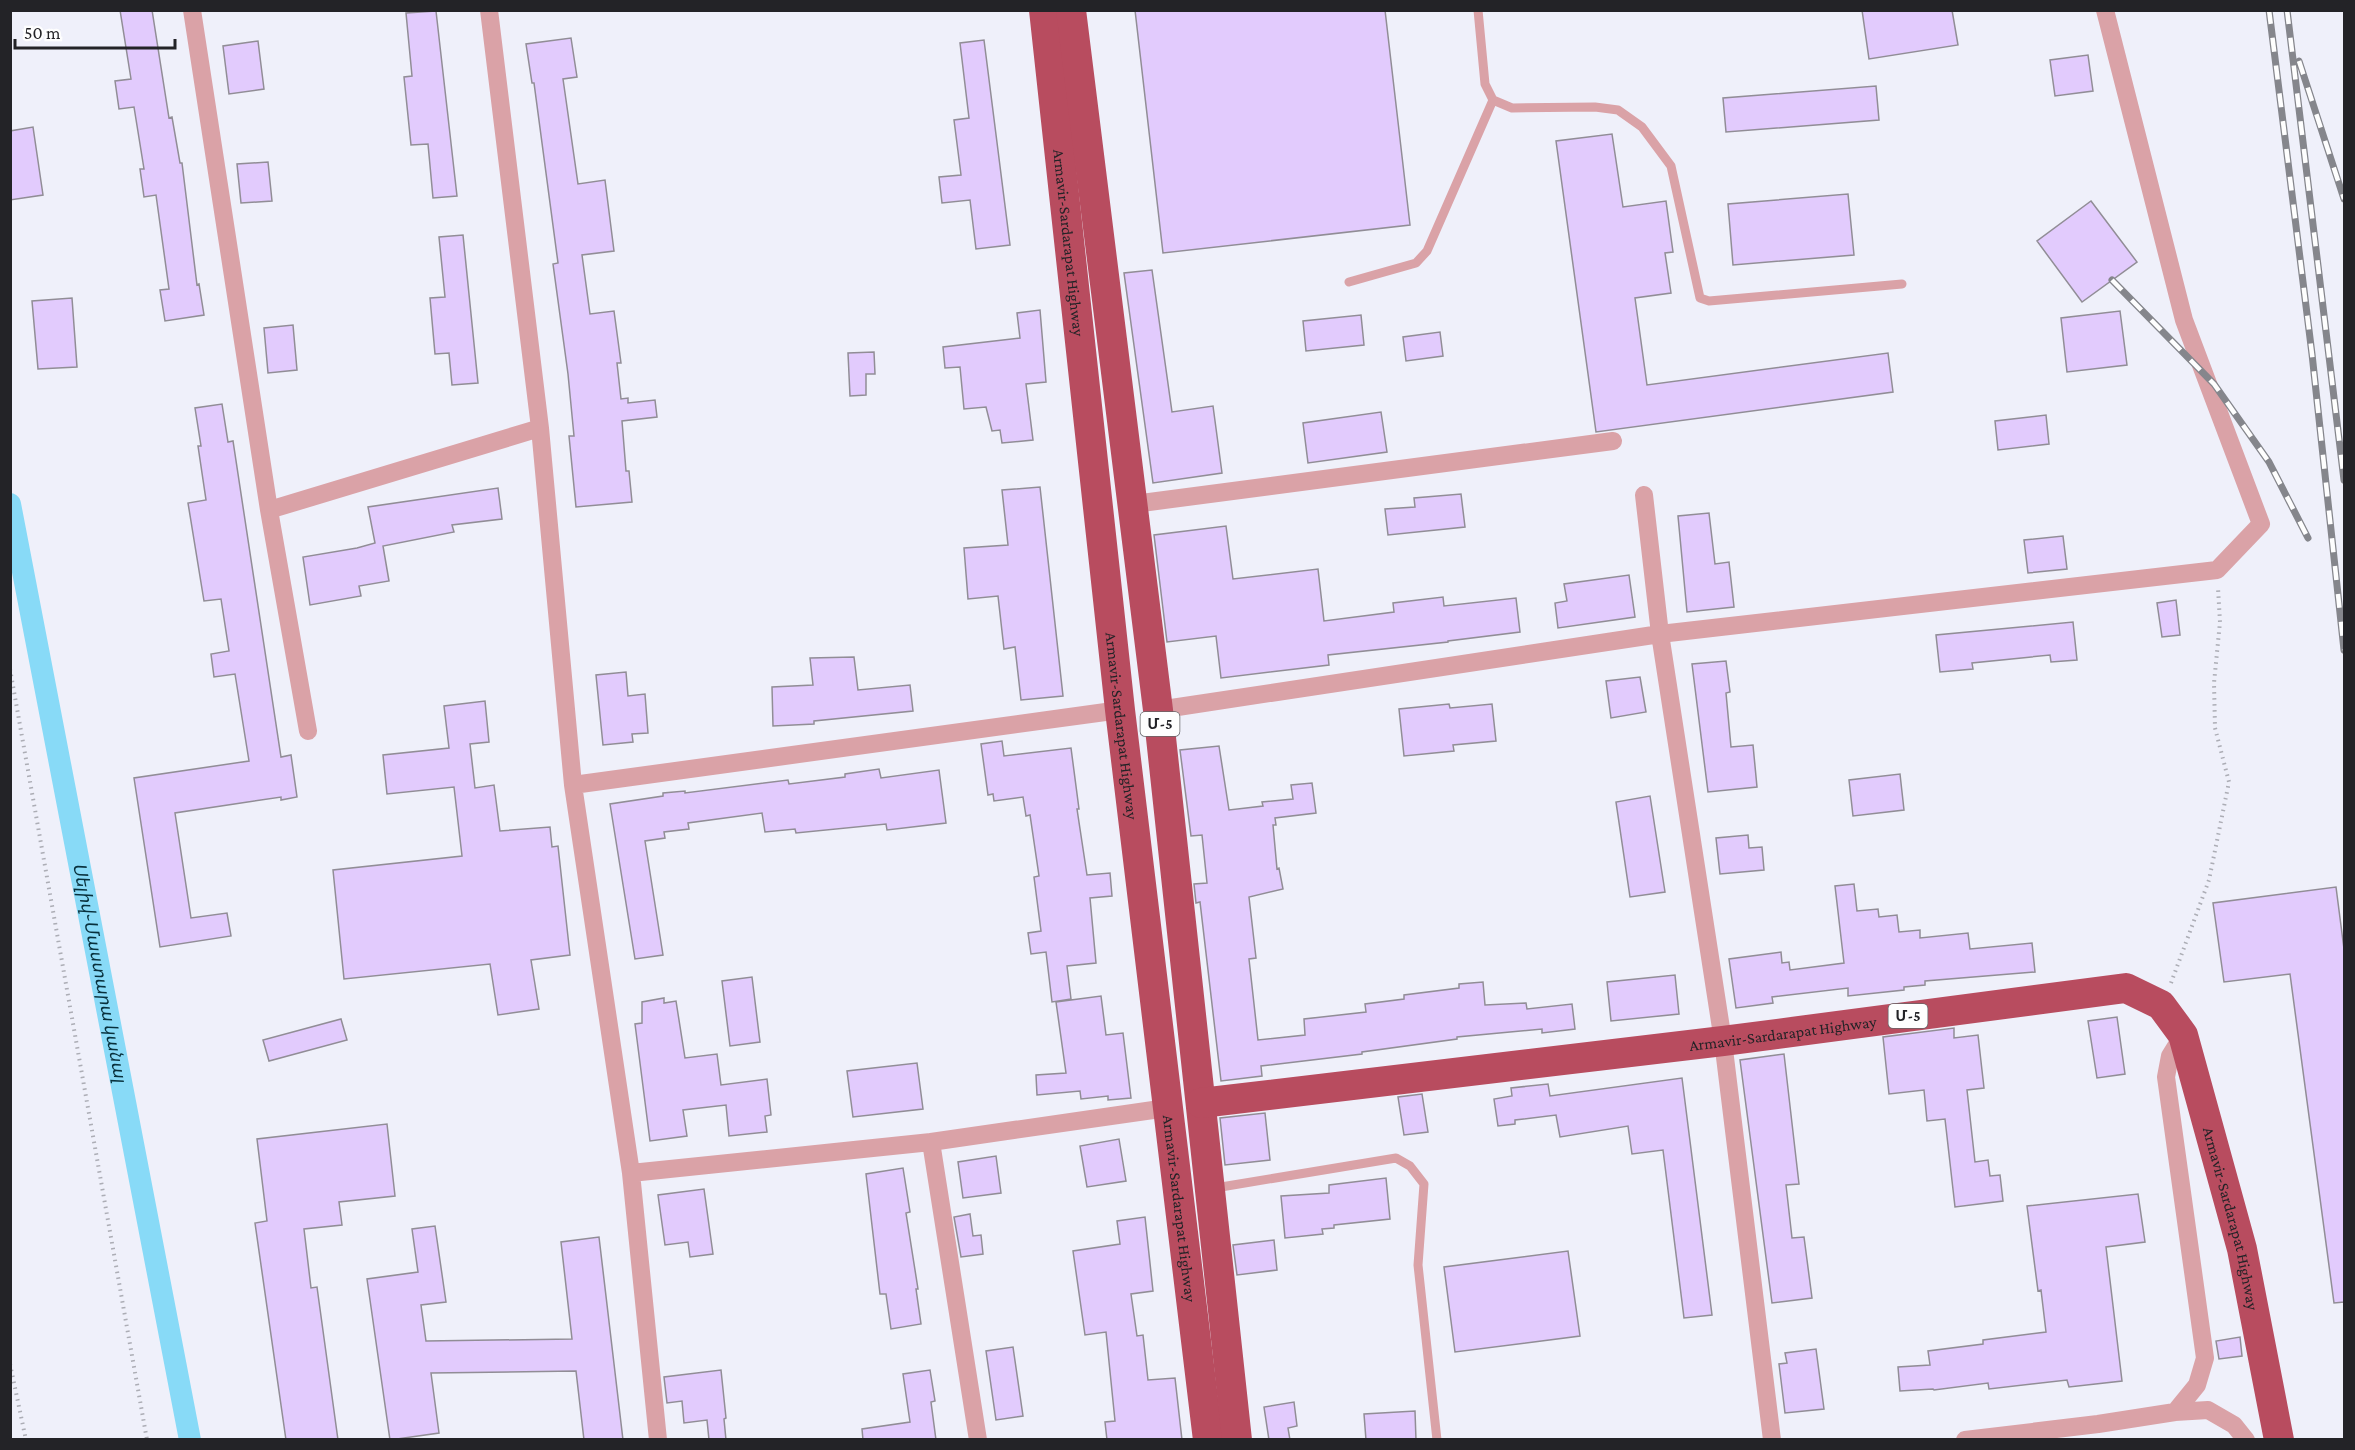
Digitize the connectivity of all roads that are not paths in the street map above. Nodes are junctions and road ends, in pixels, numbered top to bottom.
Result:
1 (192, 10) edge
2 (489, 10) edge
3 (1044, 10) edge
4 (1071, 10) edge
5 (1478, 10) edge
6 (2105, 10) edge
7 (1065, 73) junction
8 (1493, 100) junction
9 (1349, 282) dead end
10 (1902, 284) dead end
11 (540, 428) junction
12 (1613, 441) dead end
13 (1644, 495) dead end
14 (1134, 504) junction
15 (268, 510) junction
16 (1660, 634) junction
17 (1120, 710) junction
18 (1158, 710) junction
19 (308, 730) dead end
20 (573, 785) junction
21 (2183, 1035) junction
22 (1723, 1041) junction
23 (1201, 1103) junction
24 (1167, 1108) junction
25 (931, 1142) junction
26 (631, 1173) junction
27 (1210, 1189) junction
28 (2175, 1412) junction
29 (658, 1440) edge
30 (978, 1440) edge
31 (1208, 1440) edge
32 (1237, 1440) edge
33 (1437, 1440) edge
34 (1772, 1440) edge
35 (1965, 1440) edge
36 (2246, 1440) edge
37 (2279, 1440) edge

1 - 15 street
2 - 11 street
3 - 7 highway, Armavir-Sardarapat Highway / Մ-5
4 - 7 highway, Armavir-Sardarapat Highway / Մ-5
5 - 8 lane
6 - 16 street
7 - 14 highway, Armavir-Sardarapat Highway / Մ-5
7 - 17 highway, Armavir-Sardarapat Highway / Մ-5
8 - 9 lane
8 - 10 lane
11 - 15 street
11 - 20 street
12 - 14 street
13 - 16 street
14 - 18 highway, Armavir-Sardarapat Highway / Մ-5
15 - 19 street
16 - 18 street
16 - 22 street
17 - 20 street
17 - 24 highway, Armavir-Sardarapat Highway / Մ-5
18 - 23 highway, Armavir-Sardarapat Highway / Մ-5
20 - 26 street
21 - 22 highway, Armavir-Sardarapat Highway / Մ-5
21 - 28 street
21 - 37 highway, Armavir-Sardarapat Highway / Մ-5
22 - 23 highway, Armavir-Sardarapat Highway / Մ-5
22 - 34 street
23 - 27 highway, Armavir-Sardarapat Highway / Մ-5
24 - 25 street
24 - 31 highway, Armavir-Sardarapat Highway / Մ-5
25 - 26 street
25 - 30 street
26 - 29 street
27 - 32 highway, Armavir-Sardarapat Highway / Մ-5
27 - 33 lane
28 - 35 street
28 - 36 street

